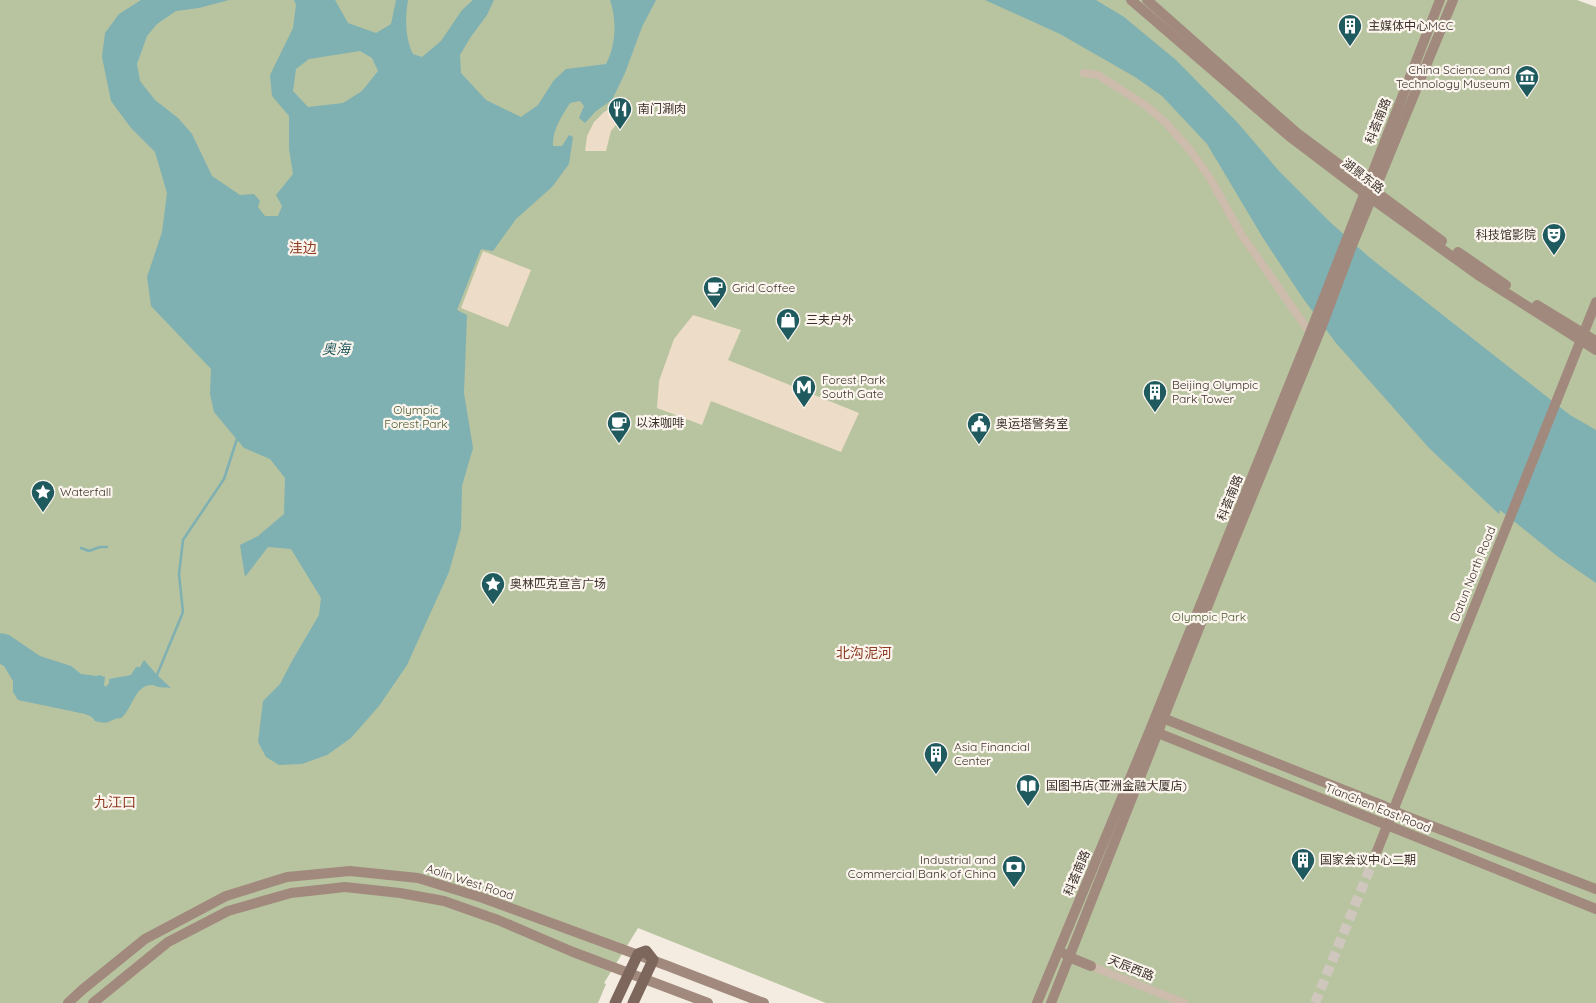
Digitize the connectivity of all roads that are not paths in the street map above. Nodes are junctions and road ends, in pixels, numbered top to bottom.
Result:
1 (1131, 0) edge
2 (1440, 0) edge
3 (1453, 0) edge
4 (1148, 6) edge
5 (1084, 72) dead end
6 (1369, 192) junction
7 (1596, 302) edge
8 (1319, 322) junction
9 (1310, 333) junction
10 (1582, 337) junction
11 (1596, 341) edge
12 (1596, 350) edge
13 (1160, 717) junction
14 (1154, 732) junction
15 (1394, 811) junction
16 (1388, 825) junction
17 (1375, 856) tunnel mouth
18 (1596, 889) edge
19 (1596, 909) edge
20 (1057, 952) junction
21 (638, 954) junction
22 (1069, 957) junction
23 (653, 960) junction
24 (1091, 966) joint
25 (629, 972) junction
26 (644, 978) junction
27 (68, 1003) edge
28 (93, 1003) edge
29 (616, 1003) edge
30 (633, 1003) edge
31 (708, 1003) edge
32 (764, 1003) edge
33 (1037, 1003) edge
34 (1051, 1003) edge
35 (1184, 1003) edge

1 - 4 street, 湖景东路
2 - 6 street, 科荟南路
3 - 6 street, 科荟南路
4 - 6 street, 湖景东路
5 - 9 street
6 - 8 street, 科荟南路
6 - 10 street, 湖景东路
7 - 10 street, Datun North Road
8 - 9 street, 科荟南路
8 - 13 street, 科荟南路
9 - 13 street, 科荟南路
10 - 11 street, 湖景东路
10 - 12 street, 湖景东路
10 - 15 street, Datun North Road
13 - 14 street, 科荟南路
13 - 15 street, TianChen East Road
14 - 16 street, TianChen East Road
14 - 20 street, 科荟南路
14 - 22 street, 科荟南路
15 - 16 street, Datun North Road
15 - 18 street, TianChen East Road
16 - 17 street, Datun North Road
16 - 19 street, TianChen East Road
20 - 22 street, 天辰西路
20 - 33 street, 科荟南路
21 - 23 main road
21 - 25 main road
21 - 27 street, Aolin West Road
22 - 24 street, 天辰西路
22 - 34 street, 科荟南路
23 - 26 main road
23 - 32 street
24 - 35 street, 天辰西路
25 - 26 street
25 - 28 street
25 - 29 main road
26 - 30 main road
26 - 31 street

